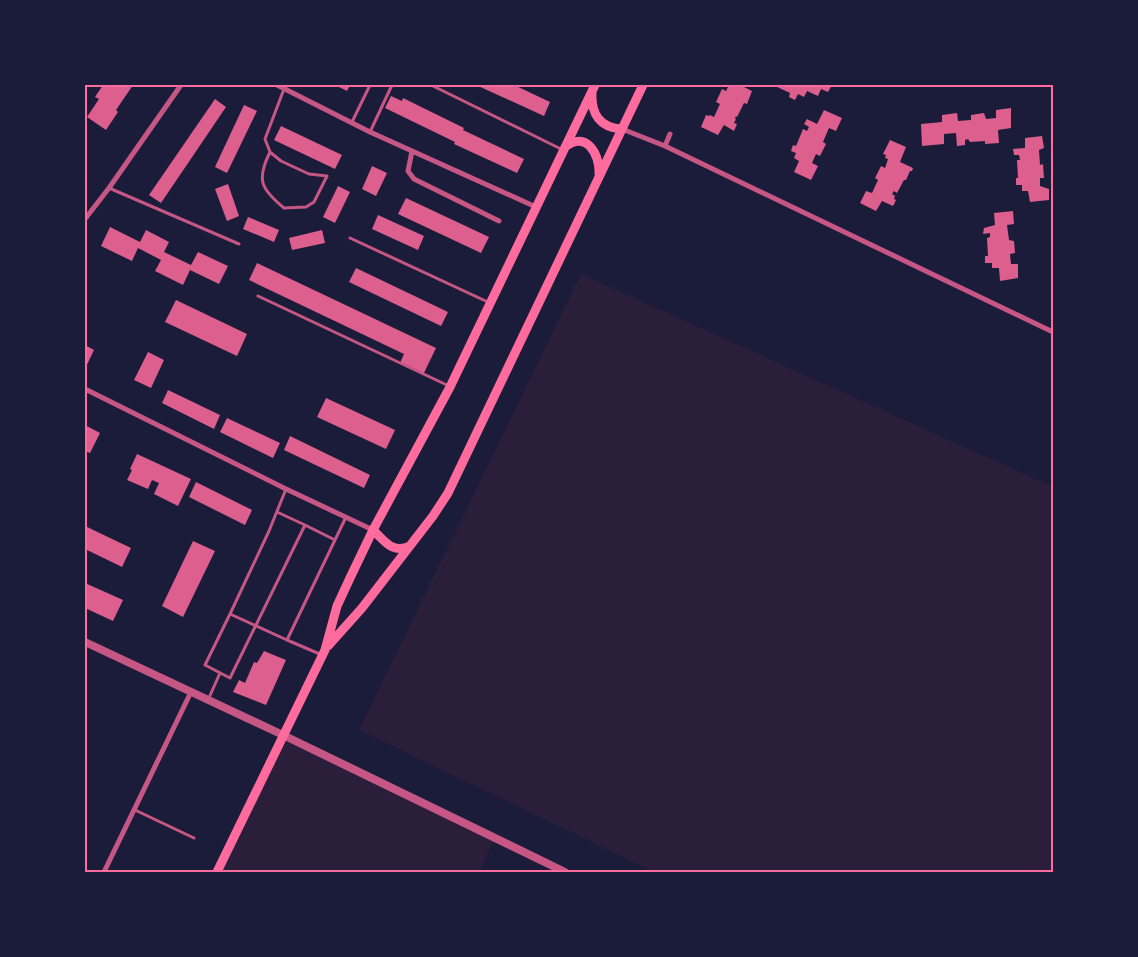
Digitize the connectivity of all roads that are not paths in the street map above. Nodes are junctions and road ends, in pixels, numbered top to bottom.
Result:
1 (181, 85) edge
2 (277, 85) edge
3 (370, 85) edge
4 (392, 85) edge
5 (431, 85) edge
6 (643, 85) edge
7 (284, 88) junction
8 (593, 88) edge
9 (352, 122) junction
10 (622, 129) junction
11 (370, 132) junction
12 (670, 134) dead end
13 (665, 146) junction
14 (564, 148) junction
15 (412, 151) junction
16 (270, 152) junction
17 (598, 179) junction
18 (109, 188) junction
19 (536, 207) junction
20 (85, 219) edge
21 (499, 221) dead end
22 (350, 238) dead end
23 (239, 244) dead end
24 (258, 296) dead end
25 (490, 303) junction
26 (1053, 332) edge
27 (450, 387) junction
28 (85, 390) edge
29 (286, 489) junction
30 (277, 512) junction
31 (346, 517) junction
32 (305, 525) junction
33 (373, 530) junction
34 (335, 540) junction
35 (411, 546) junction
36 (230, 614) junction
37 (256, 626) junction
38 (287, 640) junction
39 (85, 642) edge
40 (324, 653) junction
41 (220, 673) junction
42 (191, 692) junction
43 (208, 700) junction
44 (283, 735) junction
45 (135, 810) junction
46 (194, 838) dead end
47 (104, 872) edge
48 (217, 872) edge
49 (565, 872) edge

1 - 18 street
2 - 7 street
3 - 9 lane
4 - 11 lane
5 - 14 lane
6 - 10 main road
7 - 9 street
7 - 16 lane
8 - 10 main road
8 - 14 main road
9 - 11 street
10 - 13 street
10 - 17 main road
11 - 15 street
12 - 13 street
13 - 26 street
14 - 17 main road
14 - 19 main road
15 - 19 street
15 - 21 street
16 - 16 lane
17 - 35 main road
18 - 20 street
18 - 23 lane
19 - 25 main road
22 - 25 lane
24 - 27 lane
25 - 27 main road
27 - 33 main road
28 - 29 street
29 - 30 lane
29 - 31 street
30 - 32 lane
30 - 36 lane
31 - 33 street
31 - 34 lane
32 - 34 lane
32 - 37 lane
33 - 35 main road
33 - 40 main road
34 - 38 lane
35 - 40 main road
36 - 37 lane
36 - 41 lane
37 - 38 lane
37 - 41 lane
38 - 40 lane
39 - 42 street
40 - 44 main road
41 - 43 lane
42 - 43 street
42 - 45 street
43 - 44 street
44 - 48 main road
44 - 49 street
45 - 46 lane
45 - 47 street

